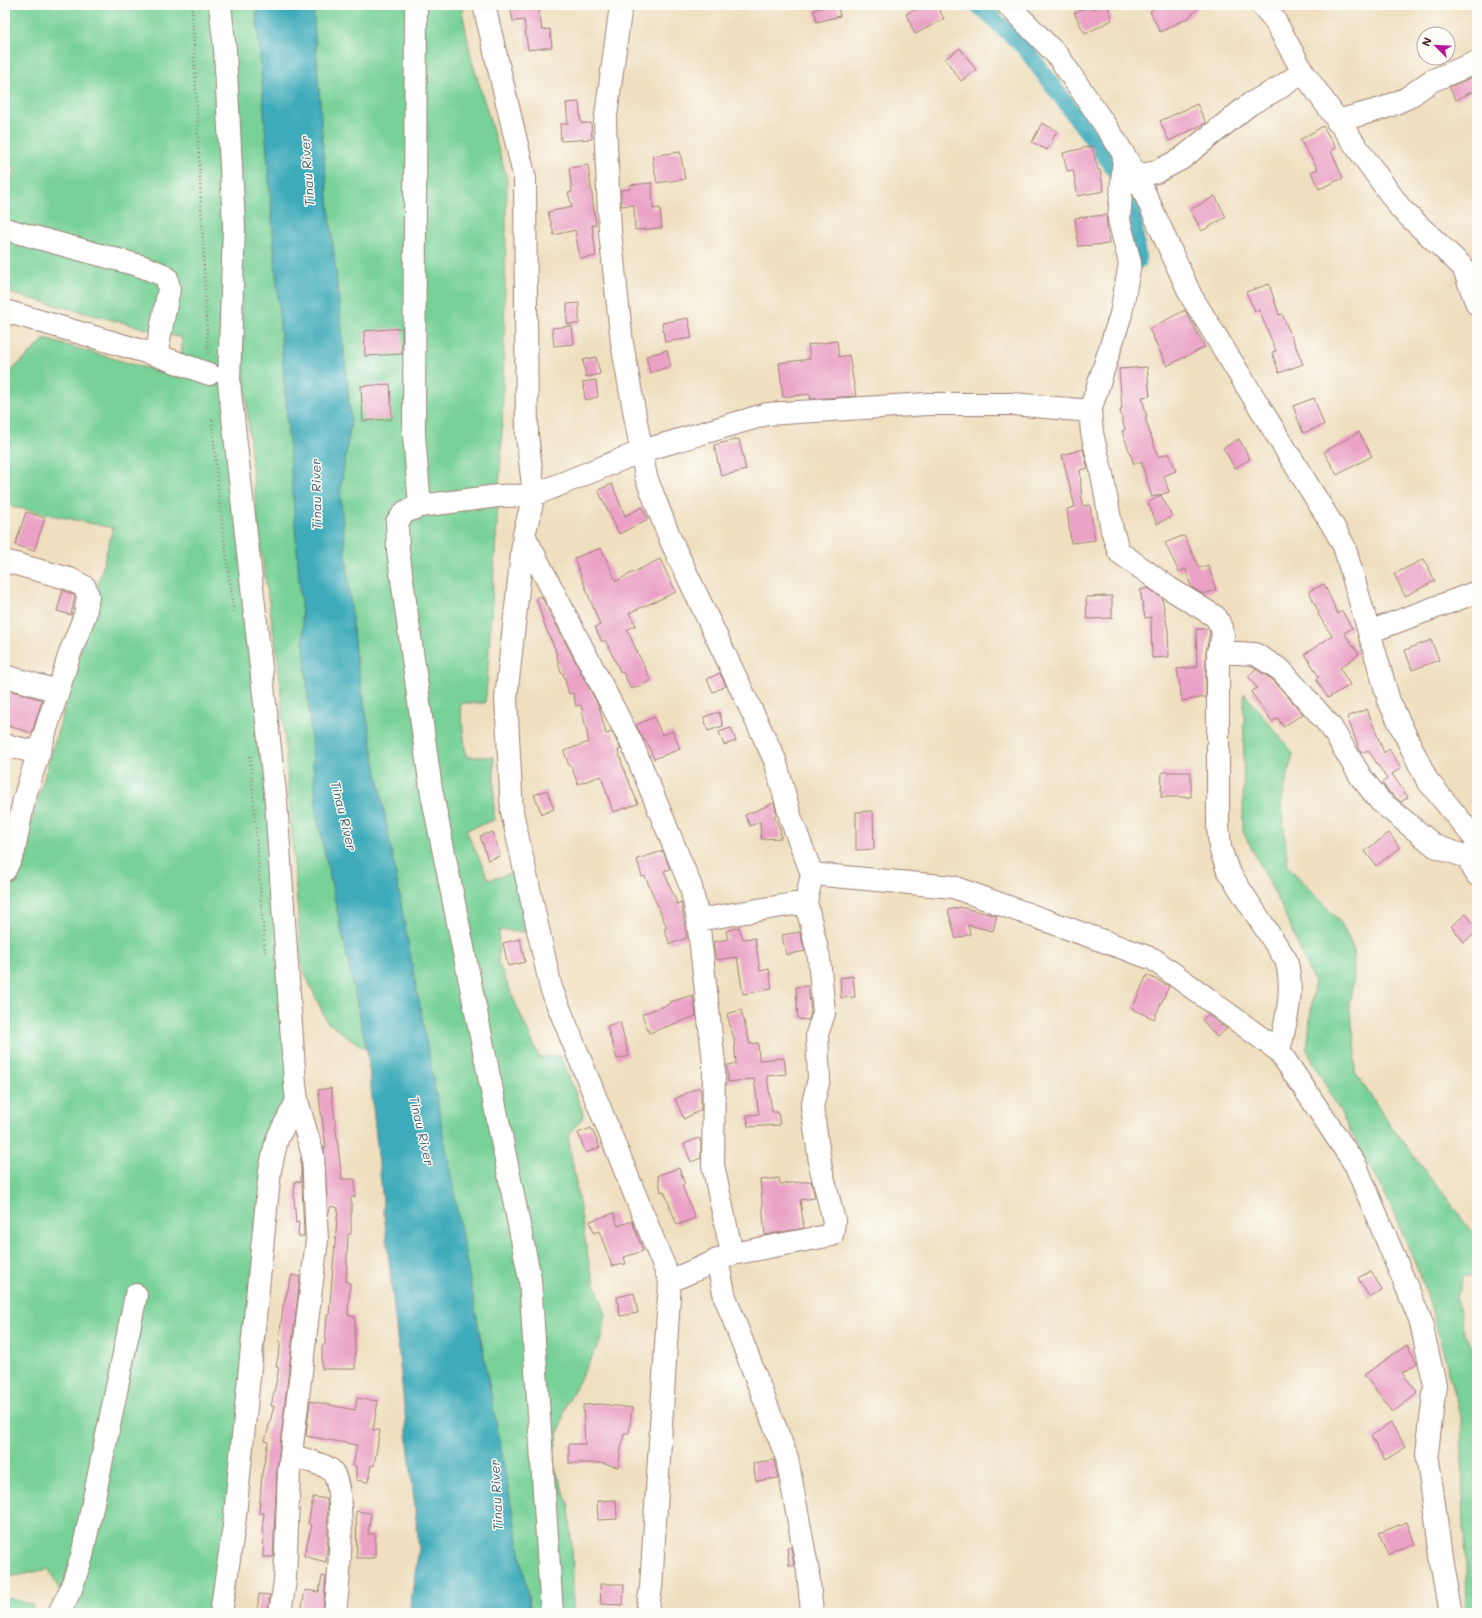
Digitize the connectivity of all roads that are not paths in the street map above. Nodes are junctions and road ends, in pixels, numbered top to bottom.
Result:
1 (220, 5) edge
2 (416, 5) edge
3 (484, 5) edge
4 (621, 5) edge
5 (1008, 5) edge
6 (1262, 5) edge
7 (1477, 62) edge
8 (1303, 72) junction
9 (1337, 121) junction
10 (1124, 157) junction
11 (1137, 176) junction
12 (5, 229) edge
13 (1477, 304) edge
14 (5, 311) edge
15 (156, 355) junction
16 (209, 374) dead end
17 (1090, 411) junction
18 (642, 451) junction
19 (534, 495) junction
20 (420, 506) junction
21 (524, 535) junction
22 (5, 561) edge
23 (1477, 592) edge
24 (1369, 632) junction
25 (1218, 652) junction
26 (5, 676) edge
27 (58, 691) junction
28 (5, 745) edge
29 (39, 753) junction
30 (1477, 841) edge
31 (5, 870) edge
32 (812, 874) junction
33 (1477, 875) edge
34 (806, 902) junction
35 (698, 920) junction
36 (1279, 1051) junction
37 (297, 1101) junction
38 (724, 1257) junction
39 (670, 1281) junction
40 (136, 1295) dead end
41 (291, 1455) junction
42 (59, 1613) edge
43 (221, 1613) edge
44 (280, 1613) edge
45 (335, 1613) edge
46 (552, 1613) edge
47 (647, 1613) edge
48 (812, 1613) edge
49 (1451, 1613) edge

1 - 37 street
2 - 20 street
3 - 19 street
4 - 18 street
5 - 10 street
6 - 8 street
7 - 9 street
8 - 9 street
8 - 11 street
9 - 13 street
10 - 11 street
10 - 17 street
11 - 24 street
12 - 15 street
14 - 15 street
15 - 16 street
17 - 18 street
17 - 25 street
18 - 19 street
18 - 32 street
19 - 20 street
19 - 21 street
20 - 46 street
21 - 35 street
21 - 39 street
22 - 27 street
23 - 24 street
24 - 30 street
25 - 33 street
25 - 36 street
26 - 27 street
27 - 29 street
28 - 29 street
29 - 31 street
32 - 34 street
32 - 36 street
34 - 35 street
34 - 38 street
35 - 38 street
36 - 49 street
37 - 41 street
37 - 43 street
38 - 39 street
38 - 48 street
39 - 47 street
40 - 42 street
41 - 44 street
41 - 45 street

